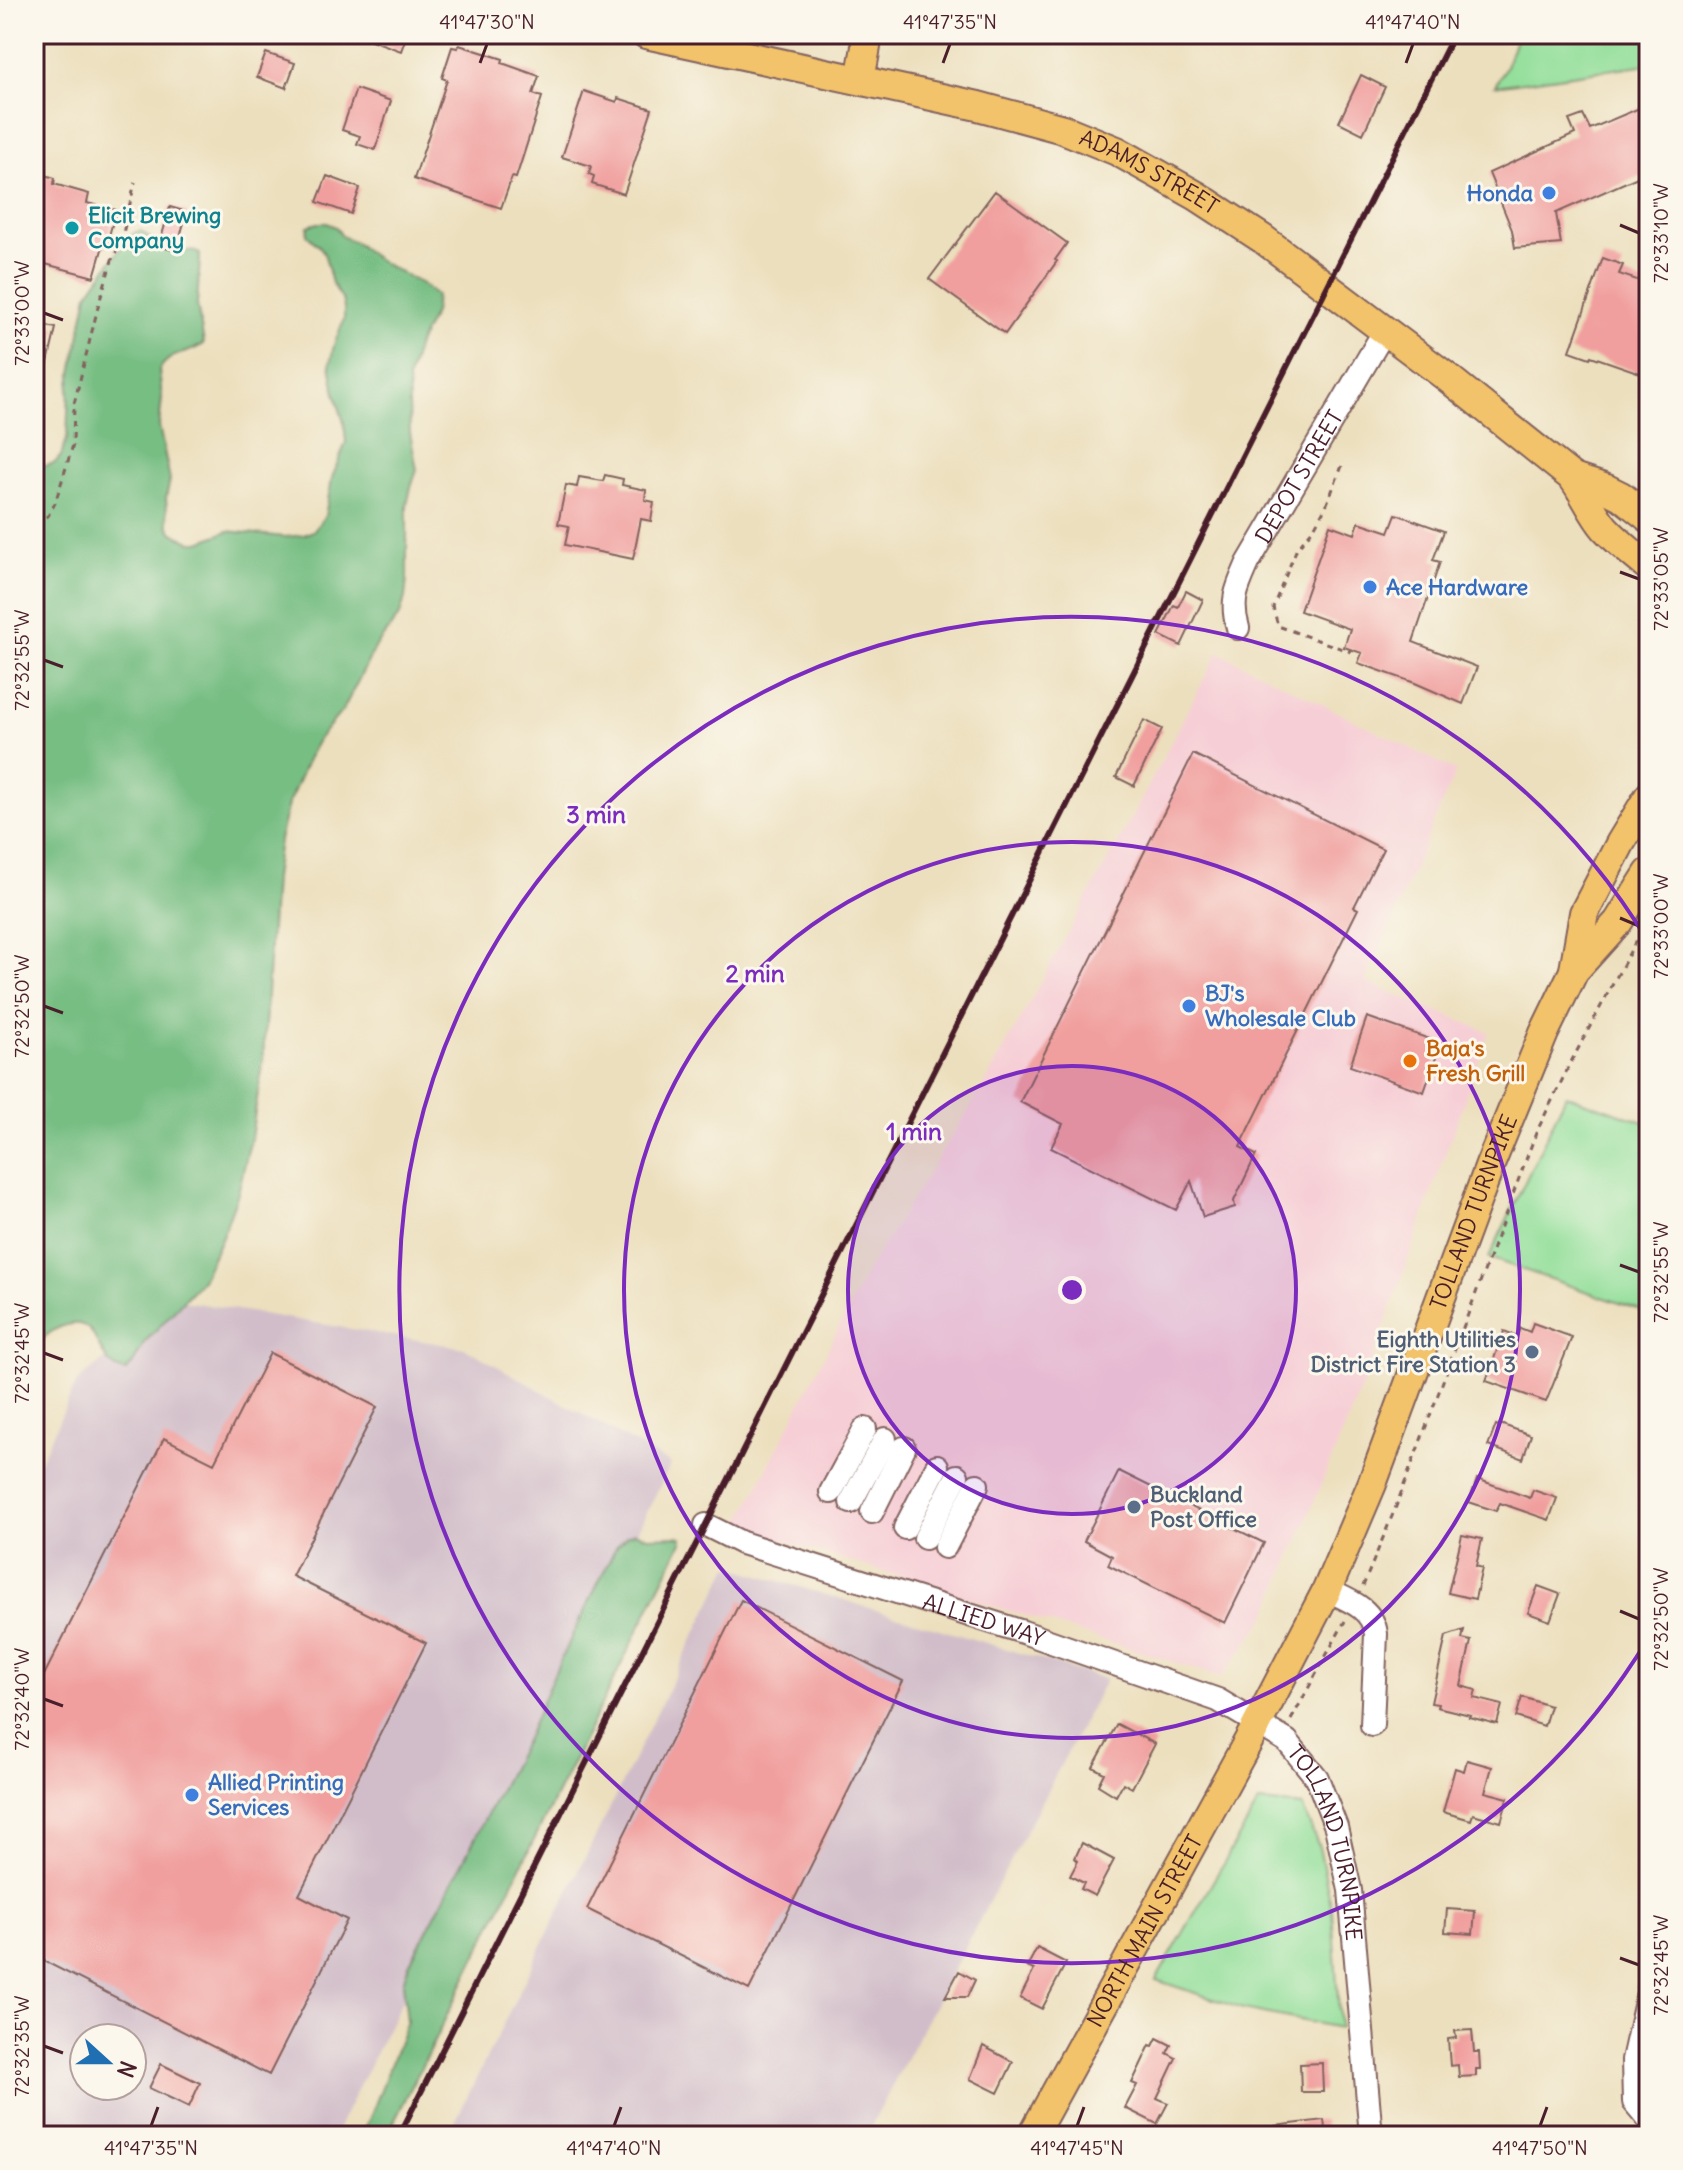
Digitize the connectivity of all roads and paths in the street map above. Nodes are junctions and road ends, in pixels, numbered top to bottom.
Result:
1 (646, 34) edge
2 (865, 34) edge
3 (860, 80) junction
4 (135, 182) dead end
5 (1385, 330) junction
6 (1342, 466) dead end
7 (1573, 478) junction
8 (1649, 518) edge
9 (34, 520) edge
10 (1649, 567) edge
11 (1238, 628) dead end
12 (1351, 652) dead end
13 (1649, 796) edge
14 (1649, 873) edge
15 (1641, 932) dead end
16 (1574, 971) junction
17 (857, 1505) joint
18 (706, 1525) dead end
19 (930, 1540) joint
20 (1327, 1590) junction
21 (1354, 1604) junction
22 (1301, 1704) dead end
23 (1257, 1724) junction
24 (1372, 1725) dead end
25 (1649, 1988) edge
26 (1649, 2120) edge
27 (1032, 2136) edge
28 (1371, 2136) edge

1 - 3 main road, ADAMS STREET
2 - 3 main road
3 - 5 main road, ADAMS STREET
4 - 9 path
5 - 7 main road, ADAMS STREET
5 - 11 street, DEPOT STREET
6 - 12 path
7 - 8 main road, ADAMS STREET
7 - 10 main road, ADAMS STREET
13 - 16 main road, TOLLAND TURNPIKE
14 - 16 main road, TOLLAND TURNPIKE
15 - 21 path
16 - 20 main road, TOLLAND TURNPIKE
17 - 17 street
18 - 23 street, ALLIED WAY
19 - 19 street
20 - 21 street
20 - 23 main road, TOLLAND TURNPIKE
21 - 22 path
21 - 24 street
23 - 27 main road, NORTH MAIN STREET
23 - 28 street, TOLLAND TURNPIKE
25 - 26 street

